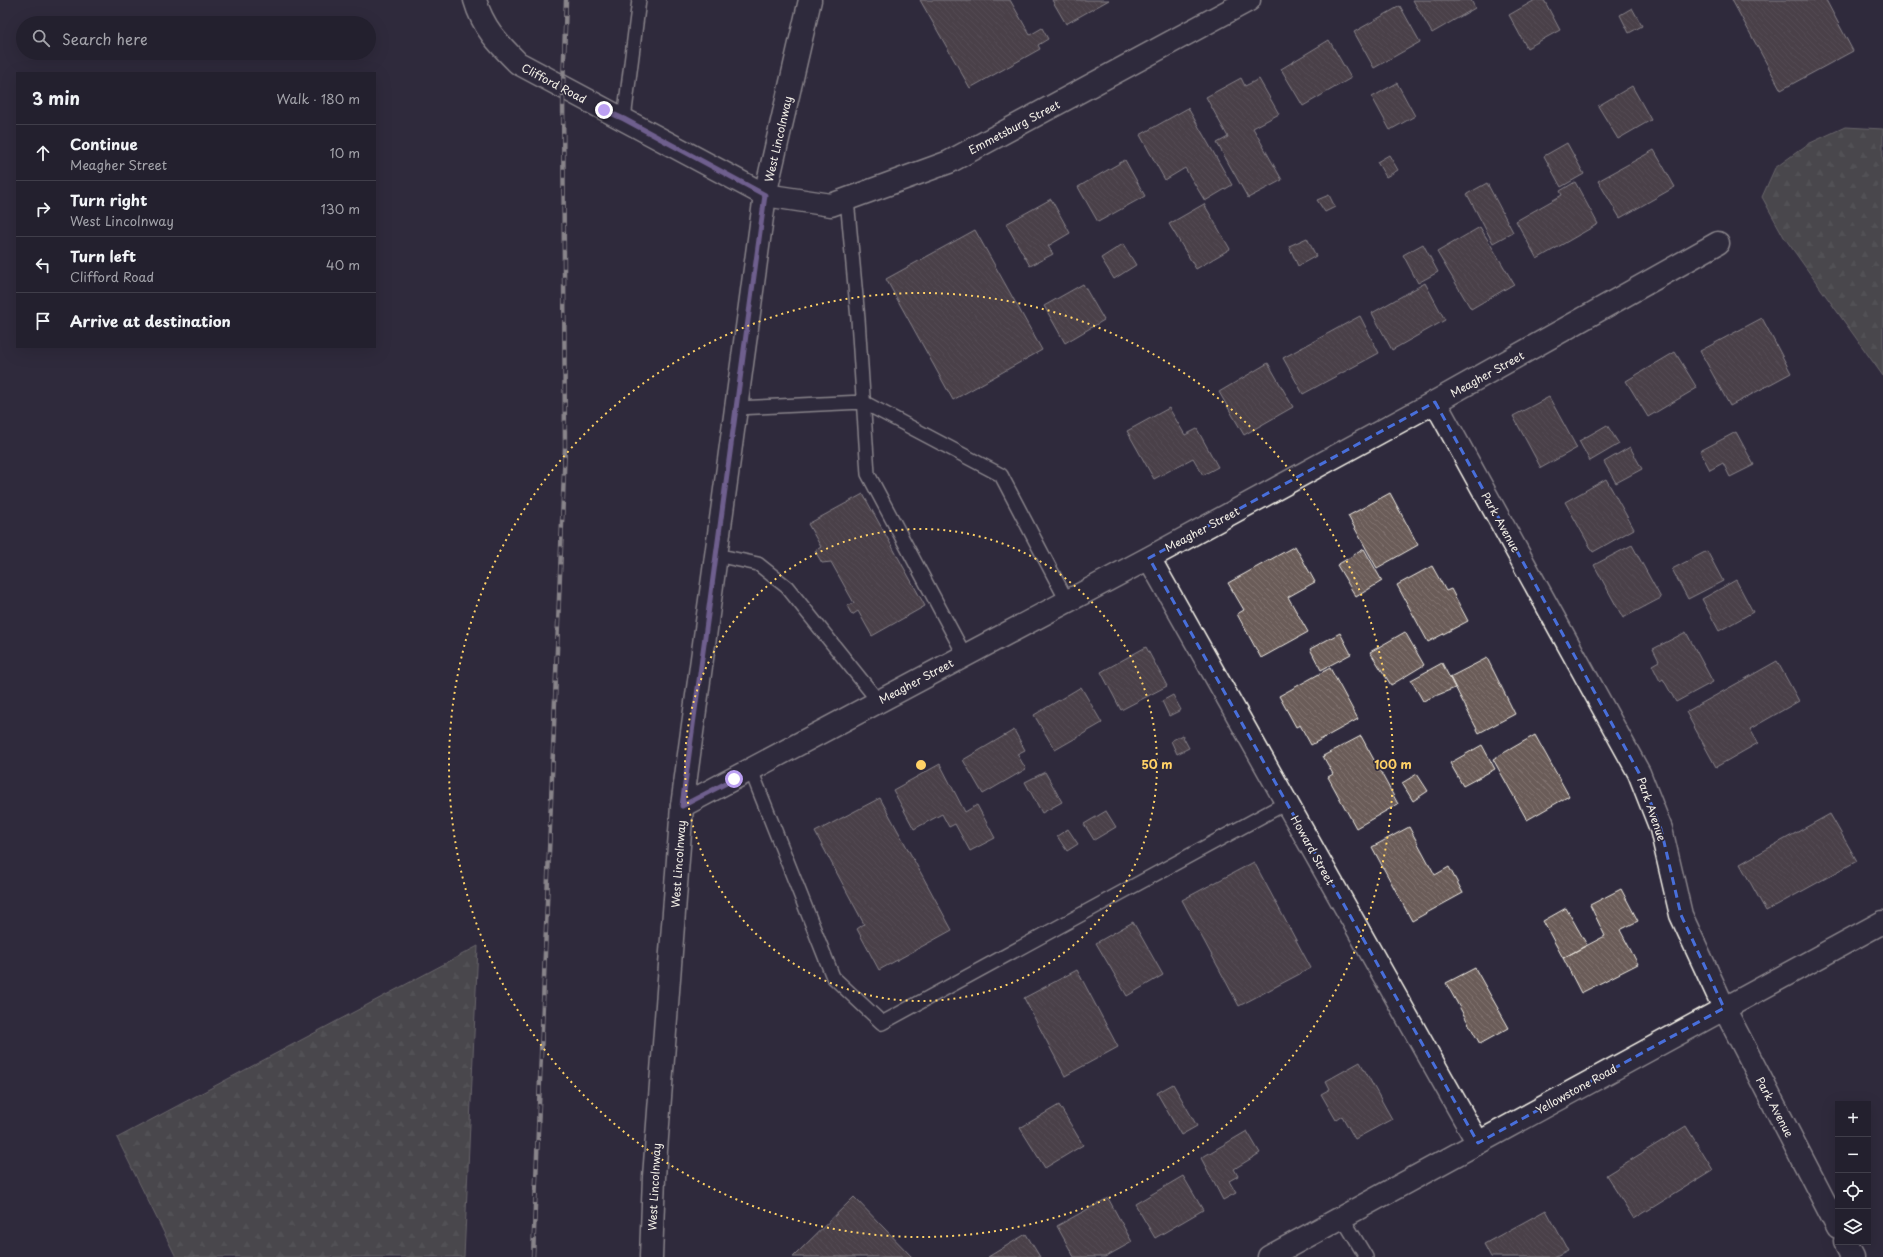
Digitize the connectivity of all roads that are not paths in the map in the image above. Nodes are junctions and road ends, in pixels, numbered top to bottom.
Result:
1 (475, 0) edge
2 (639, 0) edge
3 (810, 0) edge
4 (1249, 0) edge
5 (624, 119) junction
6 (765, 195) junction
7 (847, 199) junction
8 (1718, 243) dead end
9 (863, 402) junction
10 (1436, 402) junction
11 (736, 408) junction
12 (716, 555) junction
13 (1149, 558) junction
14 (1067, 601) junction
15 (964, 656) junction
16 (879, 702) junction
17 (750, 770) junction
18 (1286, 803) junction
19 (682, 806) junction
20 (1883, 922) edge
21 (1724, 1008) junction
22 (1478, 1143) junction
23 (1342, 1217) junction
24 (1835, 1222) edge
25 (1847, 1245) edge
26 (654, 1254) edge
27 (1269, 1257) edge
28 (1366, 1257) edge
29 (1853, 1257) edge

1 - 5 street, Clifford Road
2 - 5 lane
3 - 6 street, West Lincolnway
4 - 7 street, Emmetsburg Street
5 - 6 street, Clifford Road
6 - 7 street, Emmetsburg Street
6 - 11 street, West Lincolnway
7 - 9 lane
8 - 10 street, Meagher Street
9 - 11 lane
9 - 14 lane
9 - 15 lane
10 - 13 street, Meagher Street
10 - 21 street, Park Avenue
11 - 12 street, West Lincolnway
12 - 16 lane
12 - 19 street, West Lincolnway
13 - 14 street, Meagher Street
13 - 18 street, Howard Street
14 - 15 street, Meagher Street
15 - 16 street, Meagher Street
16 - 17 street, Meagher Street
17 - 18 lane
17 - 19 street, Meagher Street
18 - 22 street, Howard Street
19 - 26 street, West Lincolnway
20 - 21 street, Yellowstone Road
21 - 22 street, Yellowstone Road
21 - 24 street, Park Avenue
22 - 23 street, Yellowstone Road
23 - 27 street, Yellowstone Road
23 - 28 lane
25 - 29 street

